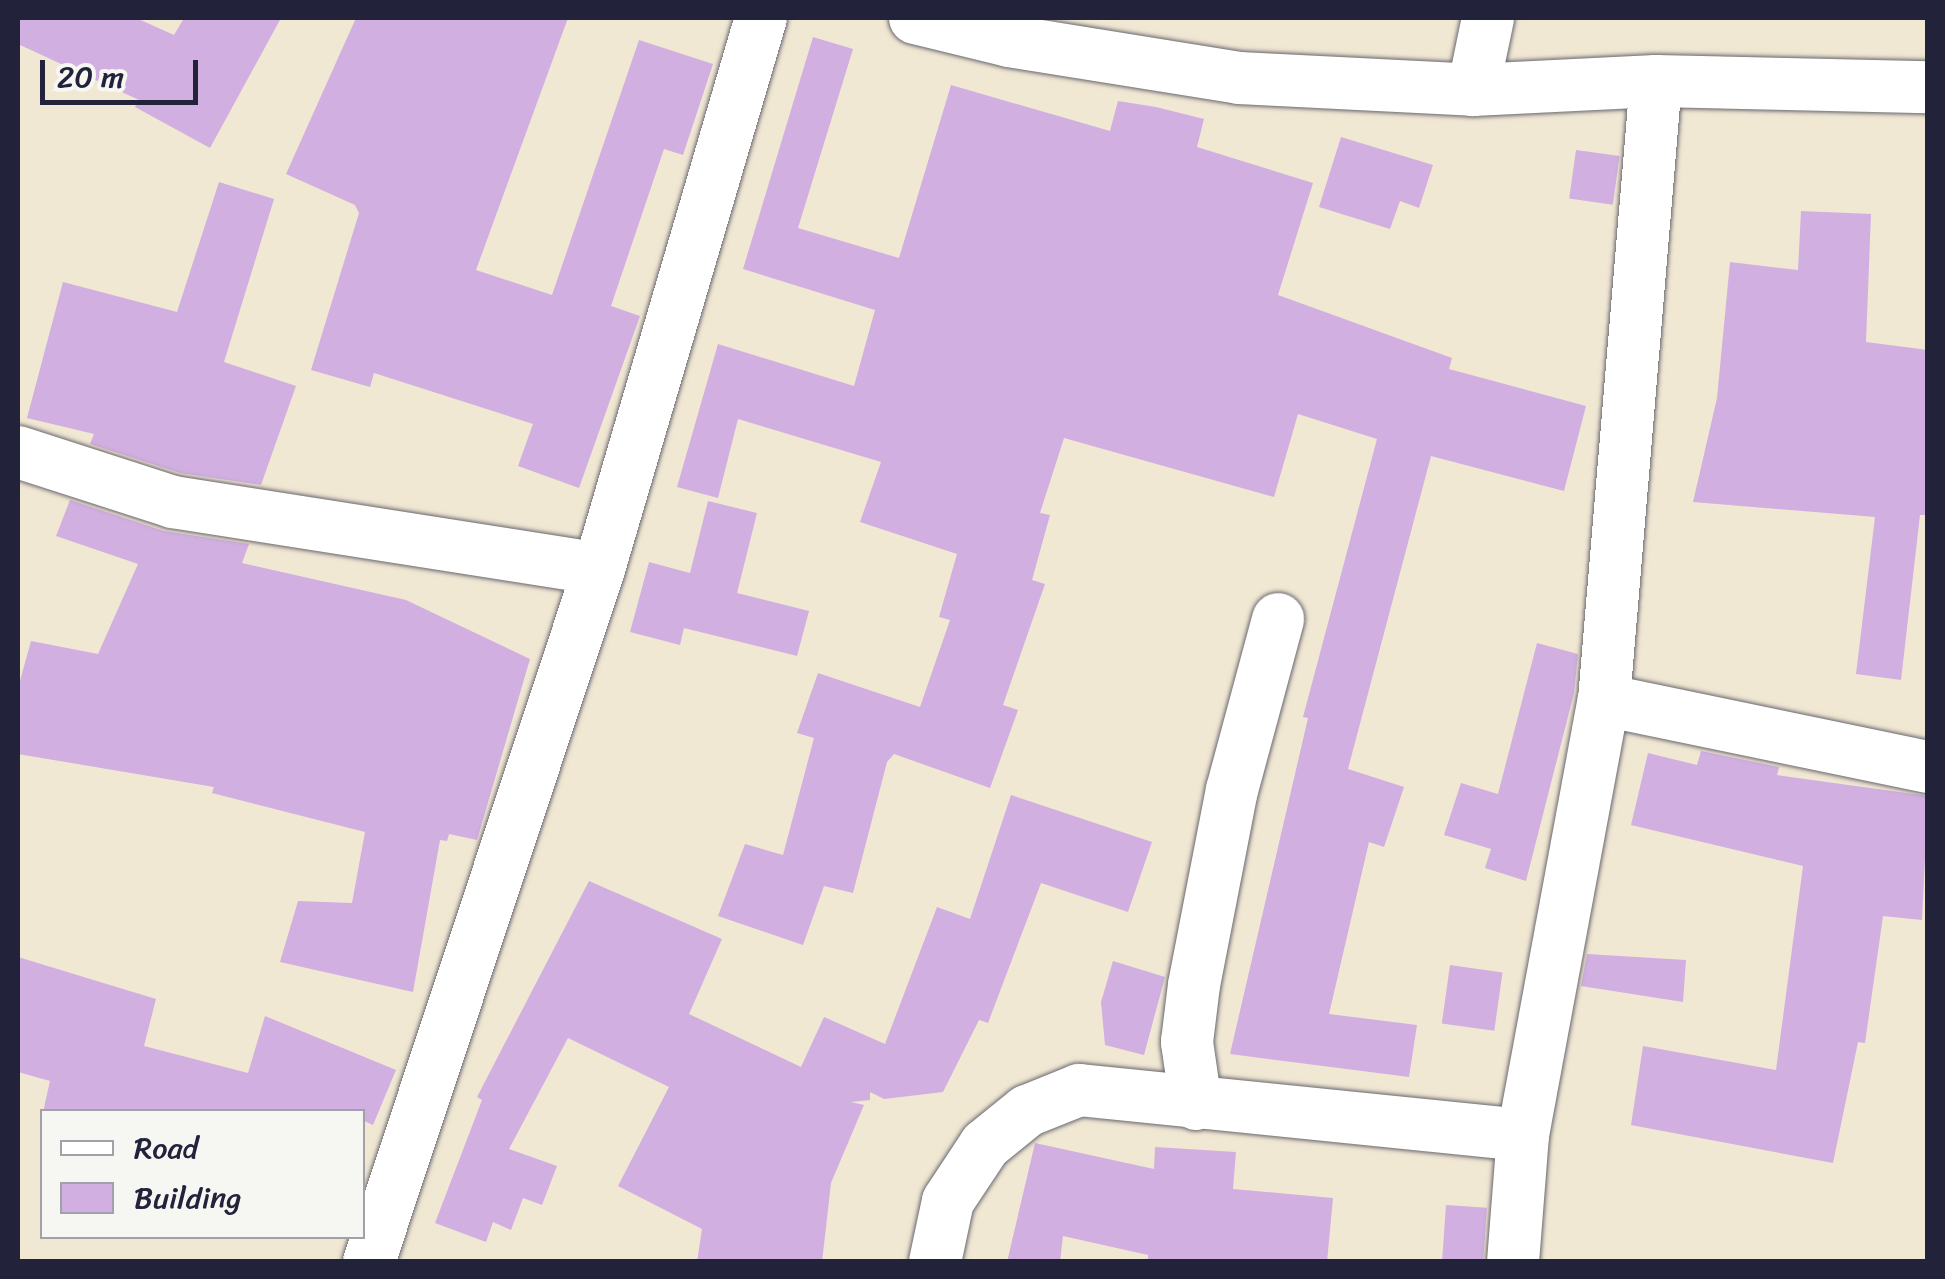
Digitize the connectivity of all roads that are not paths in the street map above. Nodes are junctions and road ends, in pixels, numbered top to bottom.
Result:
1 (761, 18) edge
2 (915, 18) edge
3 (1488, 18) edge
4 (1656, 80) junction
5 (1928, 87) edge
6 (1473, 90) junction
7 (18, 452) edge
8 (600, 569) junction
9 (1278, 619) dead end
10 (1604, 700) junction
11 (1928, 767) edge
12 (1196, 1104) junction
13 (1523, 1135) junction
14 (368, 1262) edge
15 (934, 1262) edge
16 (1513, 1262) edge

1 - 8 street
2 - 6 street
3 - 6 street
4 - 5 street
4 - 6 street
4 - 10 street
7 - 8 street
8 - 14 street
9 - 12 street
10 - 11 street
10 - 13 street
12 - 13 street
12 - 15 street
13 - 16 street

